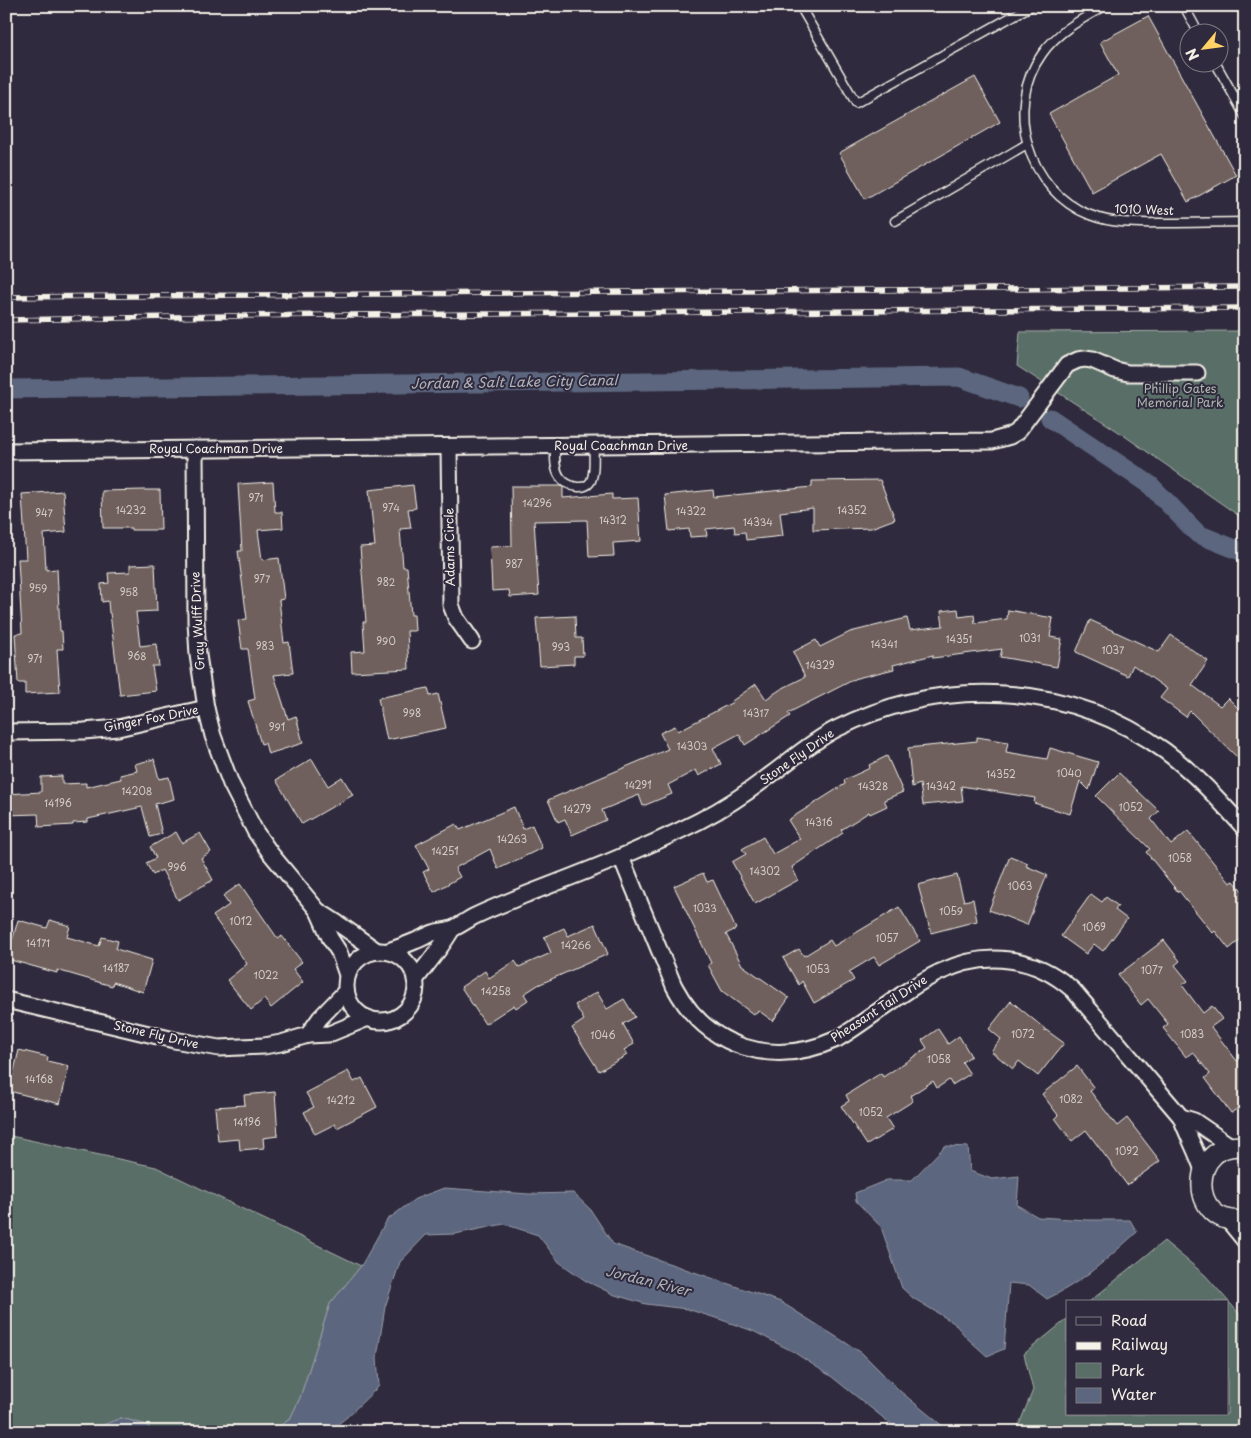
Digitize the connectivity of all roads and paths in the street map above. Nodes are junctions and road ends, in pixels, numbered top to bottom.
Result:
1 (800, 6) edge
2 (1031, 6) edge
3 (1105, 6) edge
4 (1184, 6) edge
5 (1193, 22) edge
6 (1221, 72) edge
7 (1243, 110) edge
8 (1027, 144) junction
9 (895, 221) dead end
10 (1245, 222) edge
11 (1197, 373) dead end
12 (555, 446) junction
13 (594, 446) junction
14 (449, 447) junction
15 (196, 449) junction
16 (6, 451) edge
17 (472, 641) dead end
18 (206, 708) junction
19 (6, 732) edge
20 (1245, 829) edge
21 (621, 857) junction
22 (318, 911) junction
23 (452, 928) junction
24 (383, 951) junction
25 (347, 975) junction
26 (415, 980) junction
27 (346, 991) junction
28 (6, 1000) edge
29 (368, 1018) junction
30 (308, 1034) junction
31 (1181, 1116) junction
32 (1238, 1147) edge
33 (1203, 1171) junction
34 (1236, 1220) edge
35 (1245, 1241) edge

1 - 2 lane
3 - 8 lane, 1010 West
4 - 5 lane
6 - 7 lane
8 - 9 lane
8 - 10 lane, 1010 West
11 - 13 street, Royal Coachman Drive
12 - 13 street, Royal Coachman Drive
12 - 13 lane
12 - 14 street, Royal Coachman Drive
14 - 15 street, Royal Coachman Drive
14 - 17 street, Adams Circle
15 - 16 street, Royal Coachman Drive
15 - 18 street, Gray Wulff Drive
18 - 19 street, Ginger Fox Drive
18 - 22 street, Gray Wulff Drive
20 - 21 street, Stone Fly Drive
21 - 23 street, Stone Fly Drive
21 - 31 street, Pheasant Tail Drive
22 - 24 street, Gray Wulff Drive
22 - 25 street, Gray Wulff Drive
23 - 24 street, Stone Fly Drive
23 - 26 street
24 - 25 street
24 - 26 street
25 - 27 street
26 - 29 street
27 - 29 street
27 - 30 street
28 - 30 street, Stone Fly Drive
29 - 30 street, Stone Fly Drive
31 - 32 street, Pheasant Tail Drive
31 - 33 street, Pheasant Tail Drive
32 - 33 street
33 - 34 street
34 - 35 street

